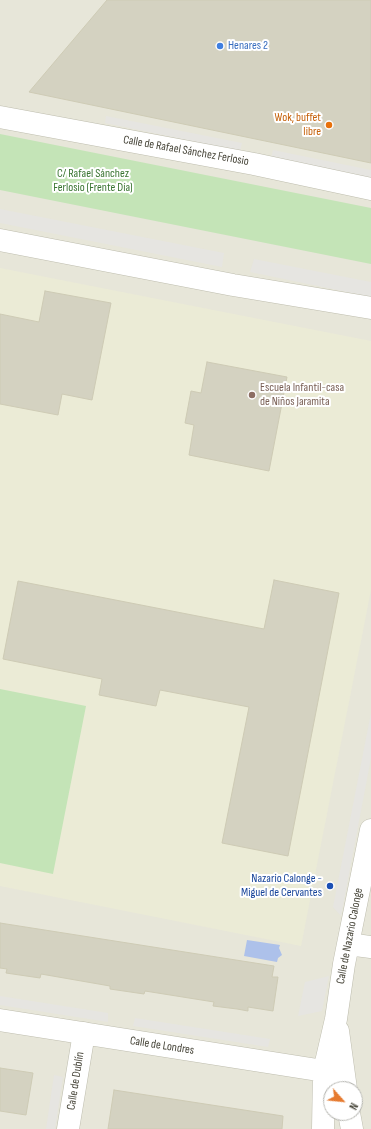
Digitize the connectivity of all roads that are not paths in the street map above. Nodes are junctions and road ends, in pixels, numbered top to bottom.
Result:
1 (0, 117) edge
2 (371, 189) edge
3 (0, 240) edge
4 (371, 308) edge
5 (371, 830) edge
6 (348, 944) junction
7 (371, 947) edge
8 (336, 1019) junction
9 (0, 1020) edge
10 (84, 1033) junction
11 (324, 1071) junction
12 (345, 1081) edge
13 (68, 1129) edge
14 (323, 1129) edge

1 - 2 street, Calle de Rafael Sánchez Ferlosio
3 - 4 street
5 - 6 street, Calle de Nazario Calonge
6 - 7 street
6 - 8 street, Calle de Nazario Calonge
8 - 11 street, Calle de Nazario Calonge
8 - 12 street, Calle de Nazario Calonge
9 - 10 street, Calle de Londres
10 - 11 street, Calle de Londres
10 - 13 street, Calle de Dublín
11 - 14 street, Calle de Nazario Calonge

